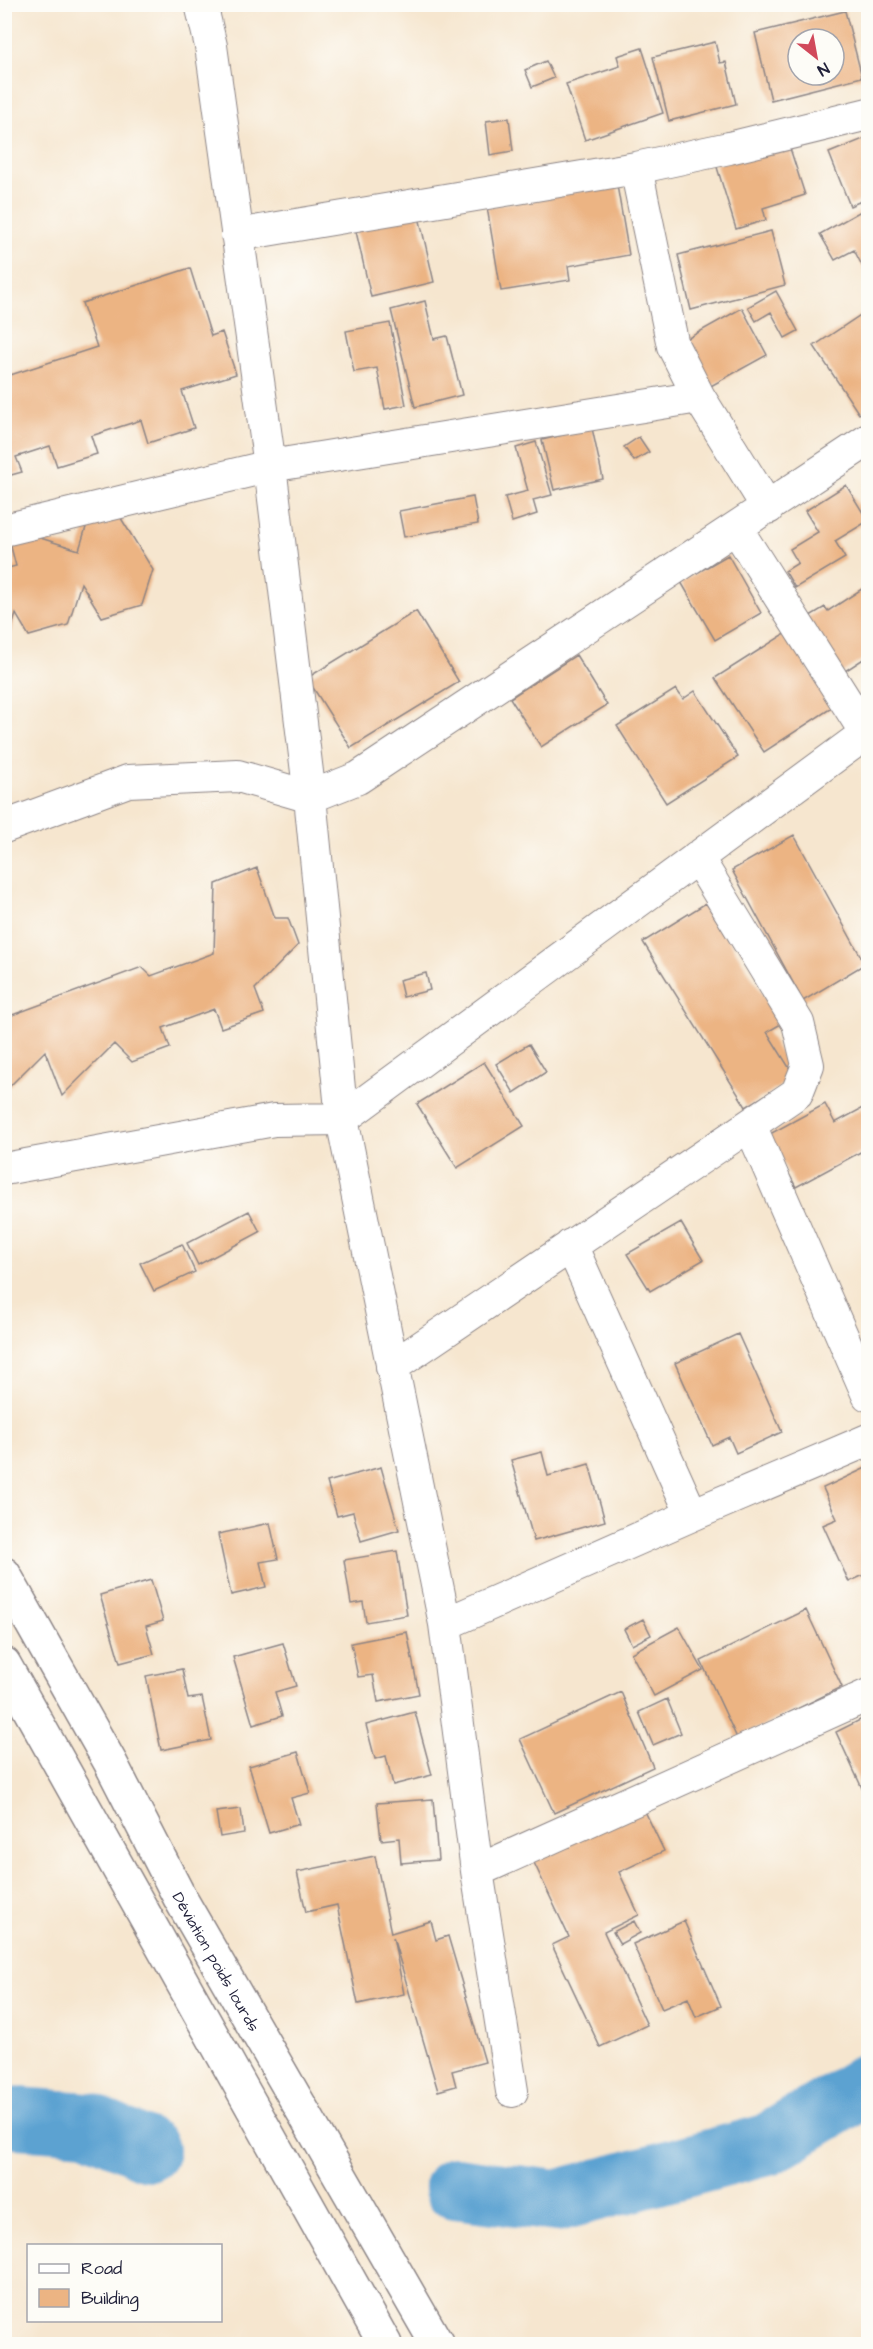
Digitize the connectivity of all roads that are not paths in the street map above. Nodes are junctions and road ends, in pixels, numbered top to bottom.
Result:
1 (201, 4) edge
2 (868, 114) edge
3 (636, 168) junction
4 (237, 236) junction
5 (699, 397) junction
6 (868, 440) edge
7 (270, 466) junction
8 (768, 508) junction
9 (736, 528) junction
10 (4, 530) edge
11 (867, 732) edge
12 (310, 797) junction
13 (4, 827) edge
14 (698, 857) junction
15 (342, 1119) junction
16 (750, 1125) junction
17 (4, 1169) edge
18 (570, 1245) junction
19 (393, 1367) junction
20 (868, 1395) edge
21 (868, 1440) edge
22 (692, 1515) junction
23 (4, 1574) edge
24 (445, 1624) junction
25 (4, 1664) edge
26 (868, 1695) edge
27 (477, 1871) junction
28 (512, 2091) dead end
29 (385, 2344) edge
30 (437, 2344) edge

1 - 4 street
2 - 3 street
3 - 4 street
3 - 5 street
4 - 7 street
5 - 7 street
5 - 8 street
6 - 8 street
7 - 10 street
7 - 12 street
8 - 9 street
9 - 11 street
9 - 12 street
11 - 14 street
12 - 13 street
12 - 15 street
14 - 15 street
14 - 16 street
15 - 17 street
15 - 19 street
16 - 18 street
16 - 20 street
18 - 19 street
18 - 22 street
19 - 24 street
21 - 22 street
22 - 24 street
23 - 30 main road, Déviation poids lourds
24 - 27 street
25 - 29 main road
26 - 27 street
27 - 28 street

